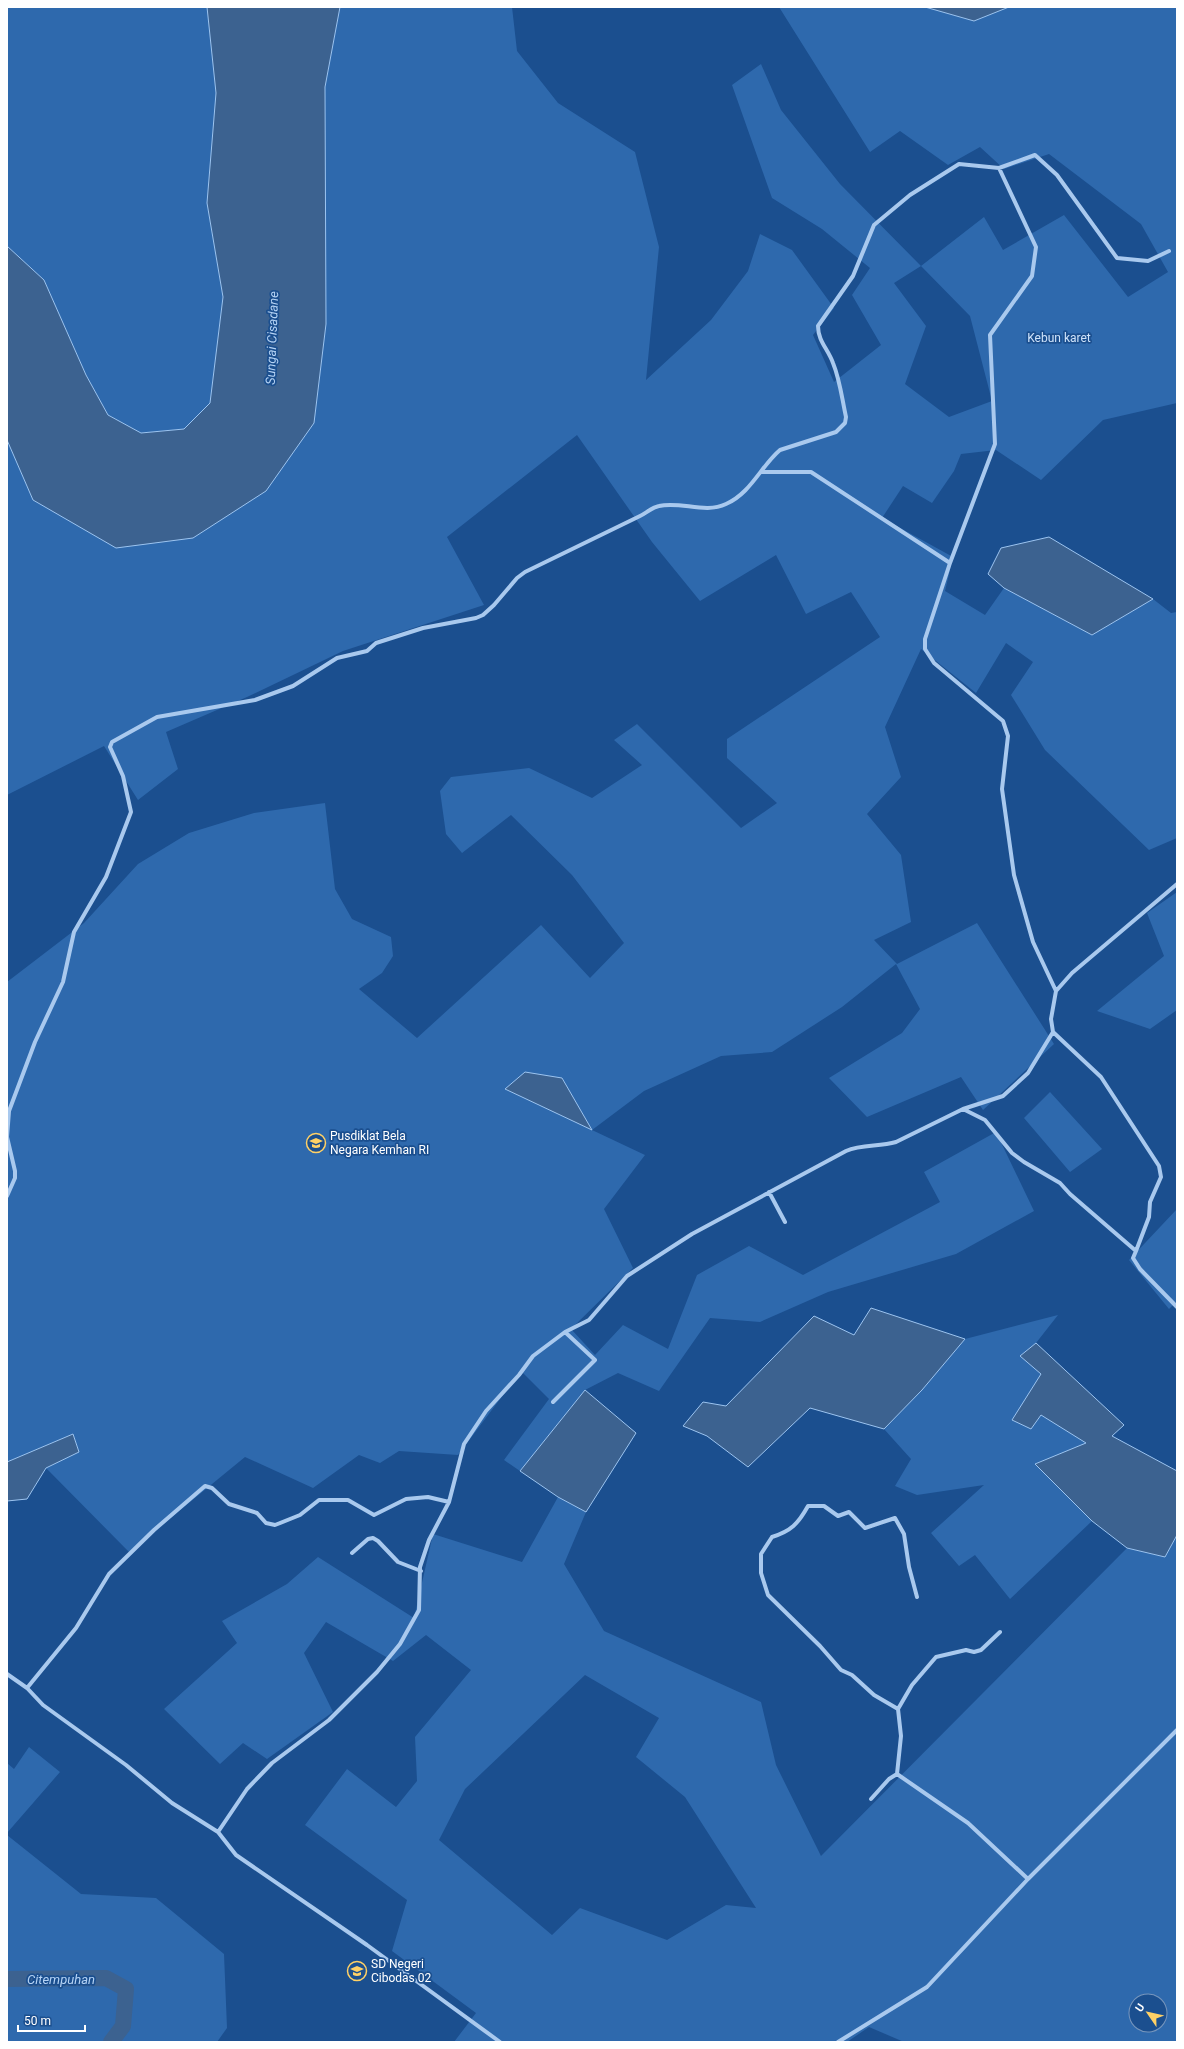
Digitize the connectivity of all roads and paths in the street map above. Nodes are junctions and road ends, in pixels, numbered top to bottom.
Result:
1 (998, 168) junction
2 (1169, 251) dead end
3 (762, 472) junction
4 (950, 563) junction
5 (1177, 884) edge
6 (1056, 991) junction
7 (1053, 1032) junction
8 (963, 1109) junction
9 (768, 1192) junction
10 (7, 1196) edge
11 (785, 1222) dead end
12 (1136, 1251) junction
13 (1177, 1306) edge
14 (565, 1332) junction
15 (553, 1402) dead end
16 (449, 1502) junction
17 (352, 1553) dead end
18 (421, 1571) junction
19 (917, 1597) dead end
20 (1000, 1632) dead end
21 (7, 1674) edge
22 (27, 1688) junction
23 (898, 1709) junction
24 (1177, 1730) edge
25 (897, 1774) junction
26 (871, 1799) dead end
27 (218, 1832) junction
28 (1028, 1879) junction
29 (500, 2042) edge
30 (838, 2042) edge

1 - 2 street
1 - 3 street
1 - 4 street
3 - 4 street
3 - 10 street
4 - 6 street
5 - 6 street
6 - 7 street
7 - 8 street
7 - 12 street
8 - 9 street
8 - 12 street
9 - 11 street
9 - 14 street
12 - 13 street
14 - 15 street
14 - 16 street
16 - 18 street
16 - 22 street
17 - 18 street
18 - 27 street
19 - 23 street
20 - 23 street
21 - 22 street
22 - 27 street
23 - 25 street
24 - 28 street
25 - 26 street
25 - 28 street
27 - 29 street
28 - 30 street

